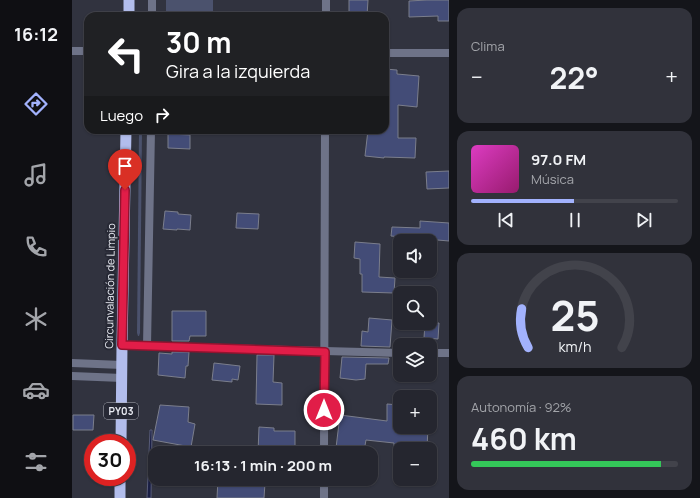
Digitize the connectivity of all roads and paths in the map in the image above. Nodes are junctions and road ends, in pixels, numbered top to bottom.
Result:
1 (129, 0) edge
2 (152, 0) edge
3 (326, 0) edge
4 (129, 12) edge
5 (152, 12) edge
6 (326, 12) edge
7 (72, 51) edge
8 (84, 51) edge
9 (389, 53) edge
10 (449, 53) edge
11 (126, 134) edge
12 (151, 134) edge
13 (325, 134) edge
14 (122, 345) junction
15 (147, 346) junction
16 (325, 352) junction
17 (393, 353) edge
18 (437, 353) edge
19 (449, 353) edge
20 (72, 364) edge
21 (122, 365) junction
22 (72, 376) edge
23 (122, 378) junction
24 (121, 434) edge
25 (324, 446) edge
26 (120, 486) edge
27 (324, 486) edge
28 (120, 498) edge
29 (324, 498) edge

1 - 4 highway
2 - 5 street
3 - 6 street
7 - 8 street
9 - 10 street
11 - 14 highway, Circunvalación de Limpio / PY03
12 - 15 street
13 - 16 street
14 - 15 street
14 - 21 highway, Circunvalación de Limpio / PY03
15 - 16 street
16 - 17 street
16 - 25 street
18 - 19 street
20 - 21 street
21 - 23 highway, Circunvalación de Limpio / PY03
22 - 23 street
23 - 24 highway, Circunvalación de Limpio / PY03
26 - 28 highway
27 - 29 street

